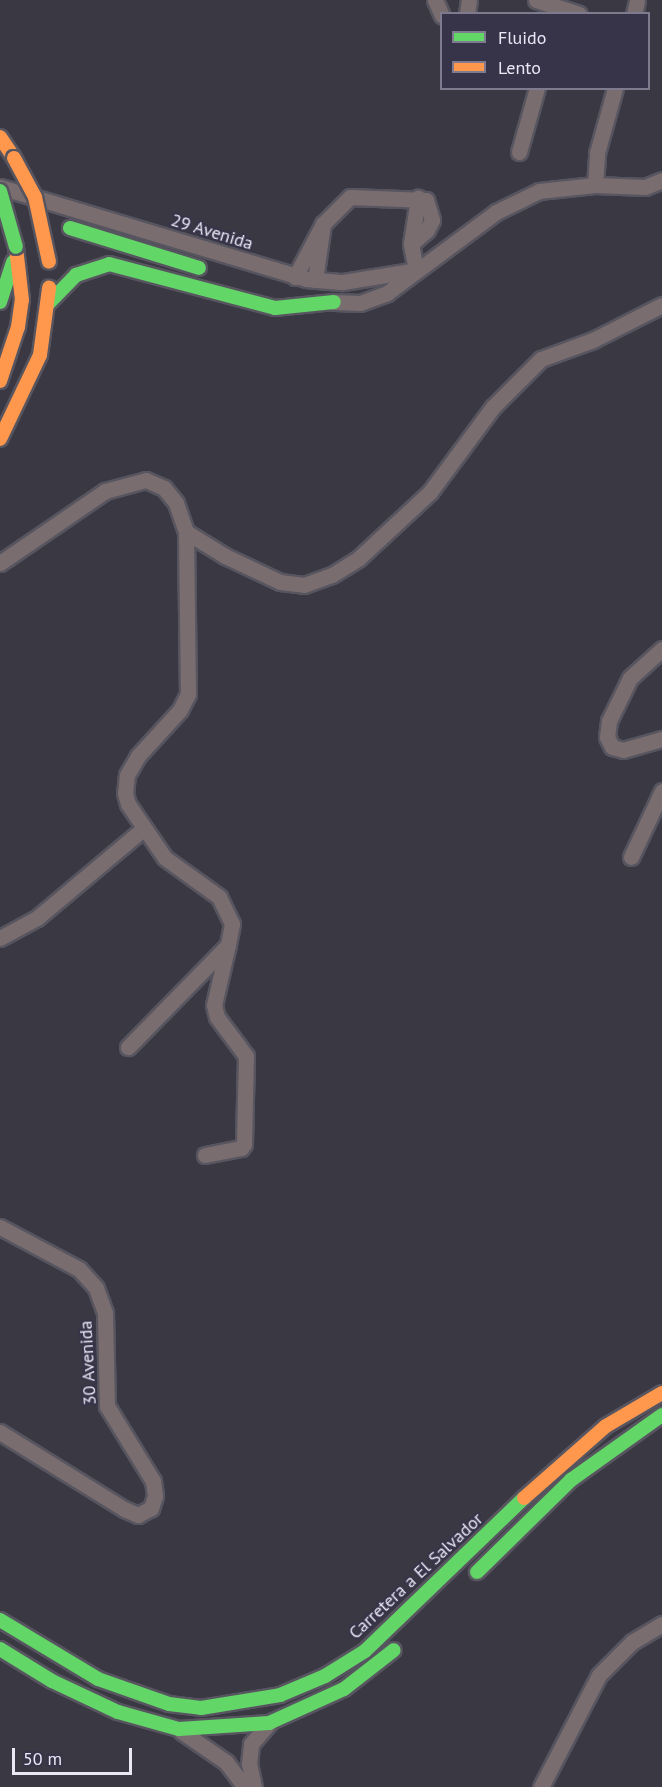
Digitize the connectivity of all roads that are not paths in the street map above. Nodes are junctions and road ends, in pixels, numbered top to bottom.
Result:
1 (536, 0) edge
2 (573, 12) edge
3 (536, 90) edge
4 (614, 90) edge
5 (3, 140) edge
6 (519, 152) dead end
7 (662, 180) edge
8 (595, 185) junction
9 (0, 189) edge
10 (323, 224) junction
11 (70, 228) dead end
12 (16, 248) junction
13 (416, 270) junction
14 (216, 273) dead end
15 (295, 277) junction
16 (315, 280) junction
17 (279, 292) dead end
18 (0, 302) edge
19 (334, 302) junction
20 (47, 305) junction
21 (662, 305) edge
22 (0, 381) edge
23 (0, 439) edge
24 (186, 531) junction
25 (0, 563) edge
26 (662, 650) edge
27 (662, 739) edge
28 (662, 791) edge
29 (143, 829) junction
30 (631, 857) dead end
31 (0, 938) edge
32 (228, 945) junction
33 (128, 1047) dead end
34 (205, 1155) dead end
35 (0, 1227) edge
36 (662, 1393) edge
37 (662, 1415) edge
38 (0, 1432) edge
39 (468, 1580) dead end
40 (0, 1620) edge
41 (662, 1624) edge
42 (409, 1636) dead end
43 (0, 1649) edge
44 (269, 1723) junction
45 (178, 1729) junction
46 (245, 1787) edge
47 (254, 1787) edge
48 (541, 1787) edge

1 - 2 street
3 - 6 street
4 - 8 street
5 - 20 highway, bridge
7 - 8 street, 29 Avenida
8 - 13 street, 29 Avenida
9 - 12 highway, bridge
9 - 15 street, 29 Avenida
10 - 13 street
10 - 15 street
10 - 16 street
11 - 14 highway
12 - 18 highway
12 - 22 highway
13 - 16 street, 29 Avenida
13 - 19 street, 29 Avenida
15 - 16 street, 29 Avenida
17 - 19 highway
19 - 20 highway
20 - 23 highway
21 - 24 street
24 - 25 street
24 - 29 street
26 - 27 street
28 - 30 street
29 - 31 street
29 - 32 street
32 - 33 street
32 - 34 street
35 - 38 street, 30 Avenida
36 - 40 highway, Carretera a El Salvador
37 - 39 highway, Carretera a El Salvador
41 - 48 street
42 - 44 highway
43 - 45 highway
44 - 45 highway
44 - 47 street
45 - 46 street

